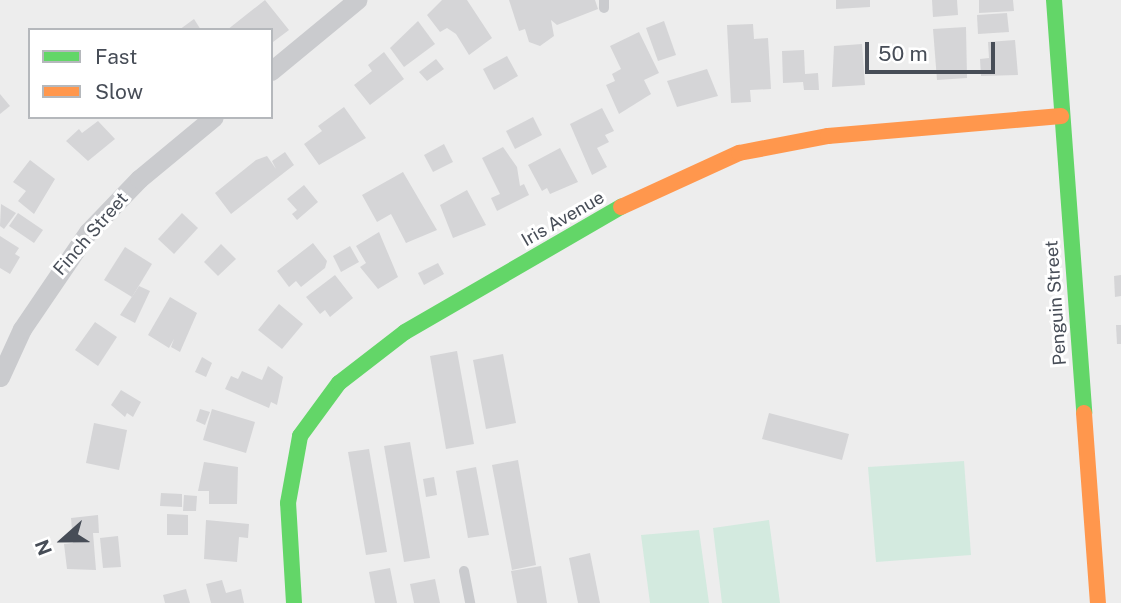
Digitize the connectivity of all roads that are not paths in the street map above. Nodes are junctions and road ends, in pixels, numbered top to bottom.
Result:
1 (358, 0) edge
2 (1053, 3) edge
3 (273, 69) edge
4 (1061, 116) junction
5 (212, 119) edge
6 (0, 377) edge
7 (464, 571) dead end
8 (294, 603) edge
9 (470, 603) edge
10 (1098, 603) edge

1 - 3 street
2 - 4 street, Penguin Street
4 - 8 street, Iris Avenue
4 - 10 street, Penguin Street
5 - 6 street, Finch Street
7 - 9 lane

